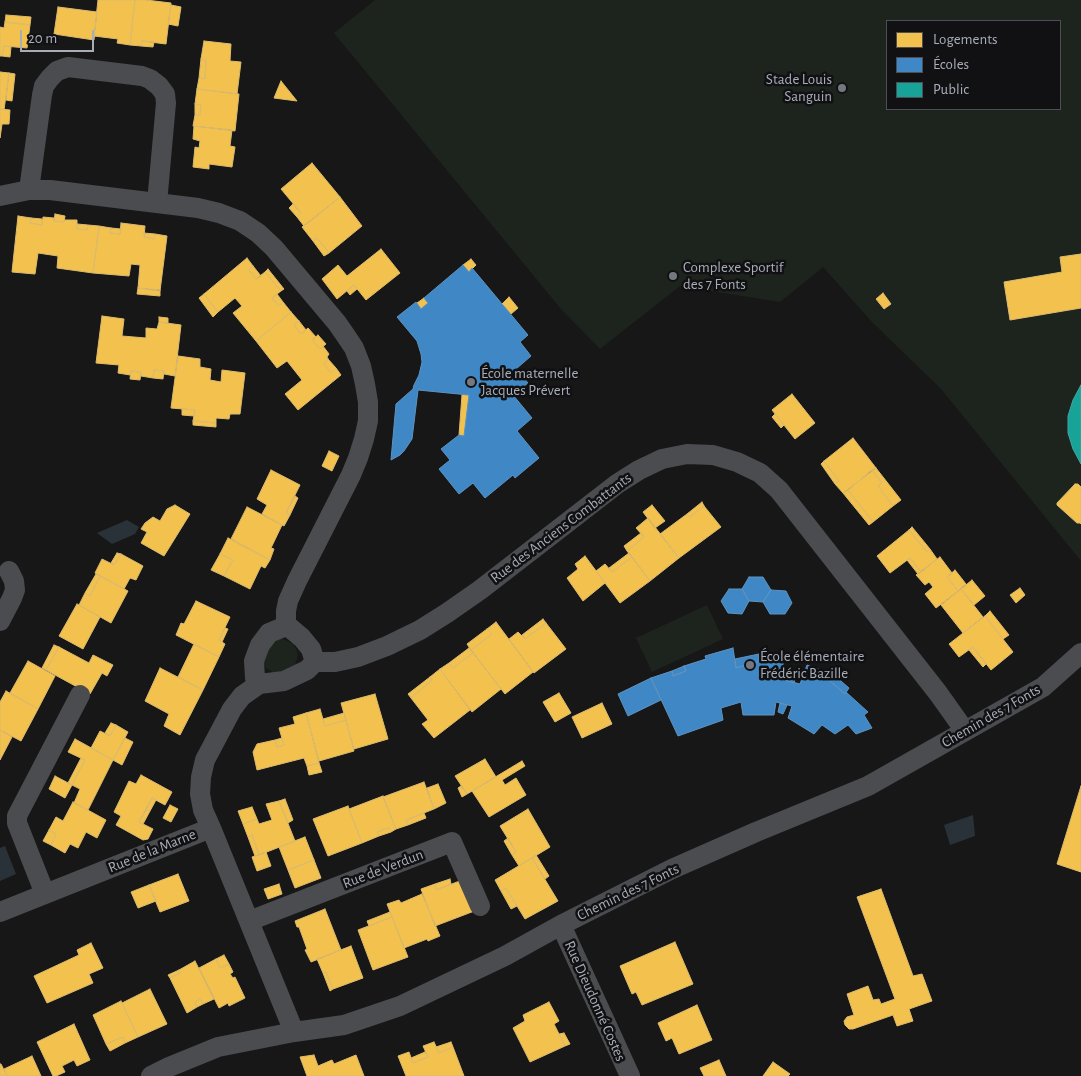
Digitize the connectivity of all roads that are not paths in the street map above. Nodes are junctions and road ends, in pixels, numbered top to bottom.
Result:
1 (30, 190) junction
2 (0, 196) edge
3 (157, 203) junction
4 (8, 571) dead end
5 (0, 621) edge
6 (286, 626) junction
7 (1081, 653) edge
8 (316, 662) junction
9 (259, 684) junction
10 (80, 695) dead end
11 (965, 731) junction
12 (211, 828) junction
13 (44, 894) junction
14 (480, 906) dead end
15 (0, 912) edge
16 (249, 921) junction
17 (561, 925) junction
18 (294, 1032) junction
19 (151, 1076) edge
20 (630, 1076) edge

1 - 2 street
1 - 3 street
1 - 3 street
3 - 6 street
4 - 5 street
6 - 8 street
6 - 9 street
7 - 11 street, Chemin des 7 Fonts
8 - 9 street, Rue des Anciens Combattants
8 - 11 street, Rue des Anciens Combattants
9 - 12 street
10 - 13 street
11 - 17 street, Chemin des 7 Fonts
12 - 13 street, Rue de la Marne
12 - 16 street, Rue de la Marne
13 - 15 street, Rue de la Marne
14 - 16 street, Rue de Verdun
16 - 18 street, Rue de la Marne
17 - 18 street, Chemin des 7 Fonts
17 - 20 street, Rue Dieudonné Costes
18 - 19 street, Chemin des 7 Fonts

